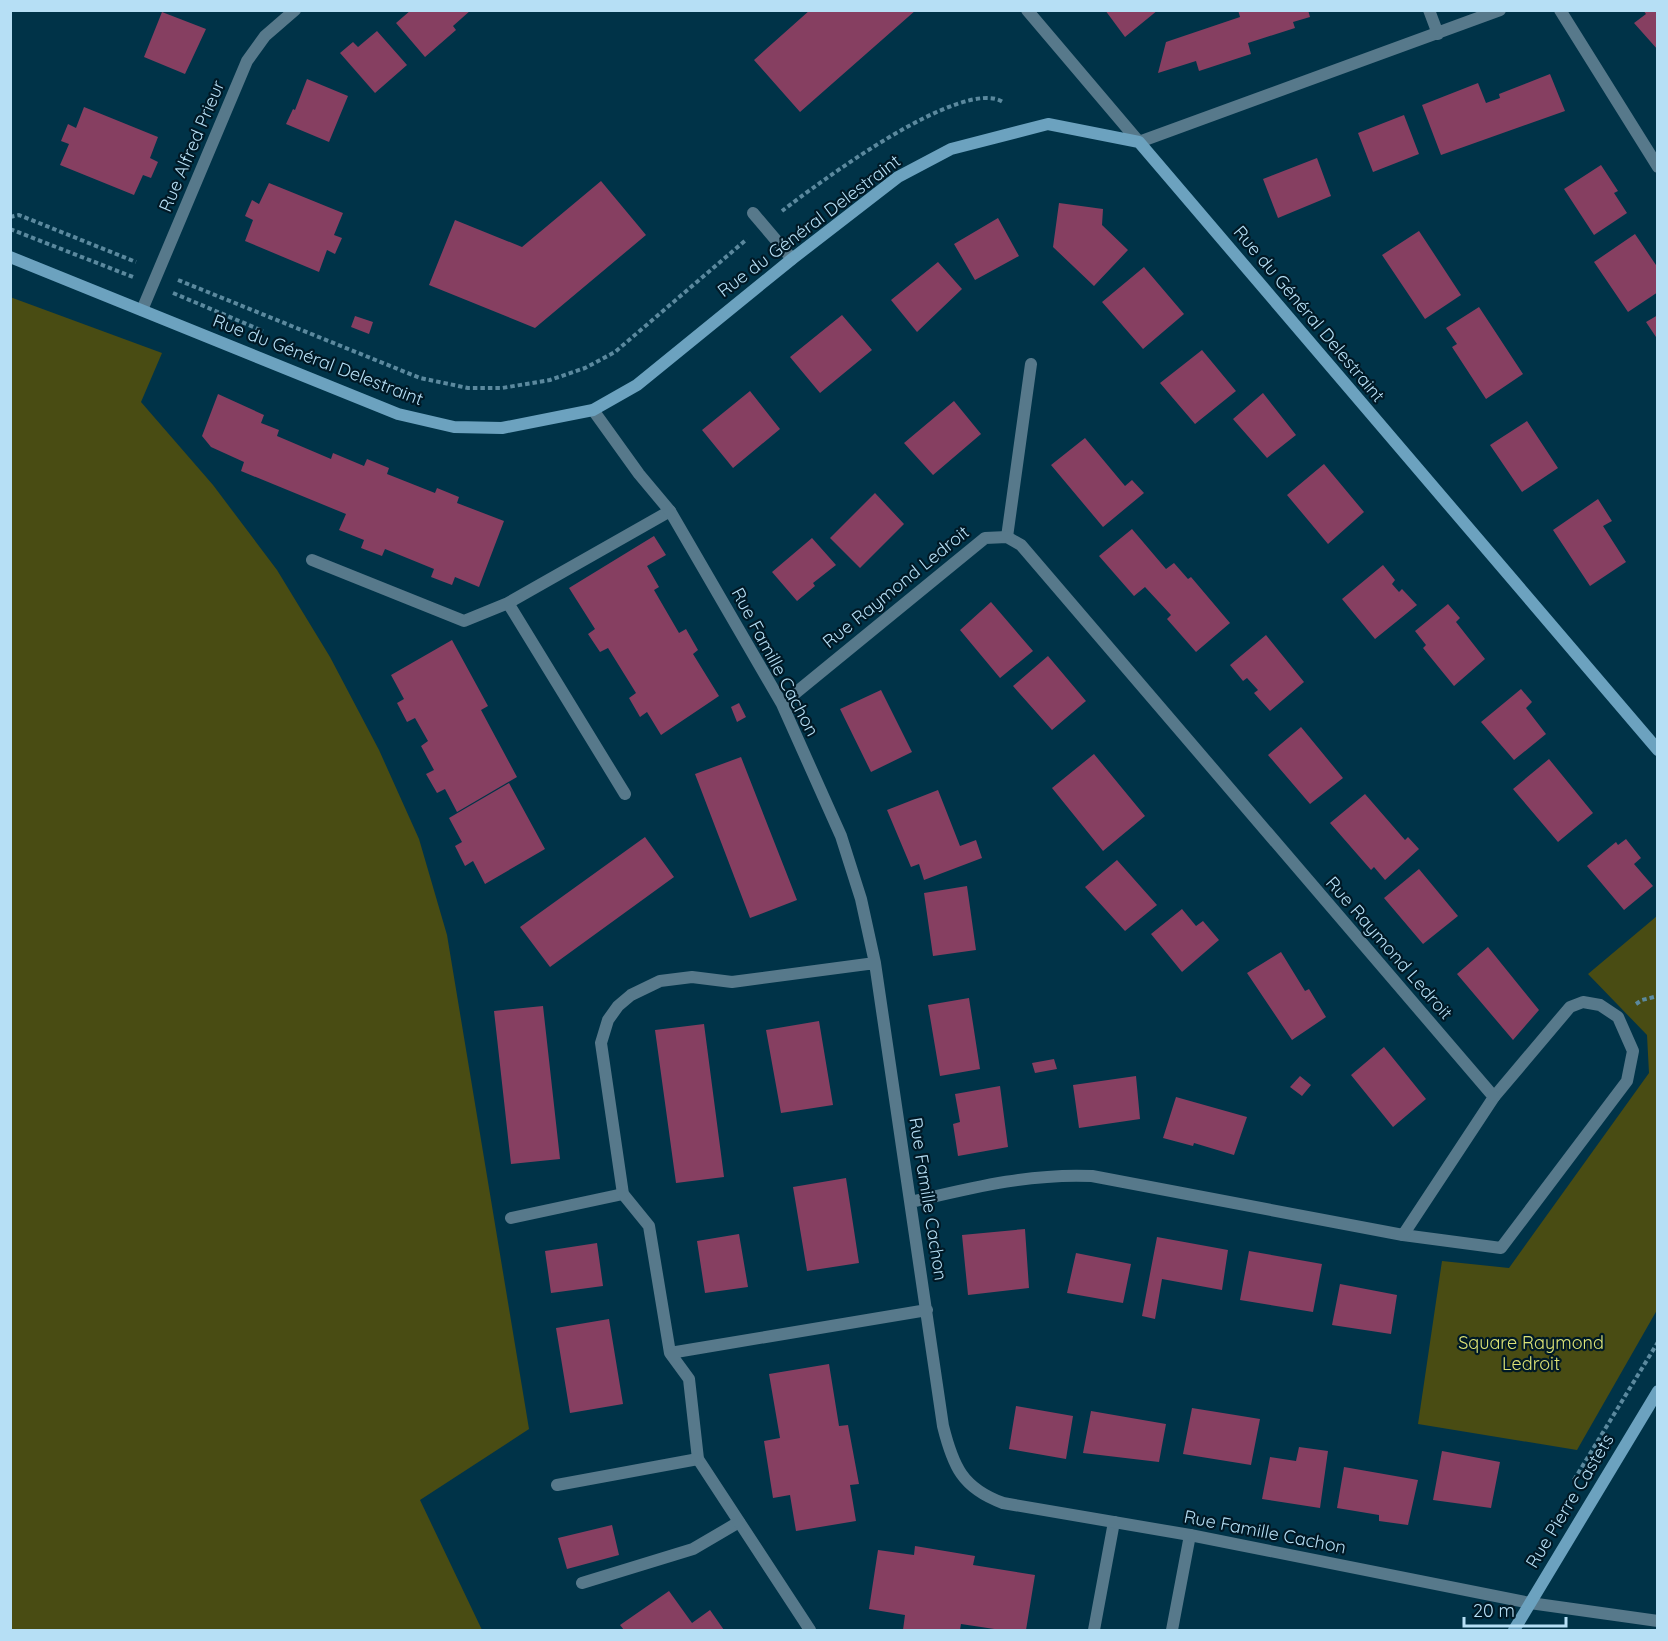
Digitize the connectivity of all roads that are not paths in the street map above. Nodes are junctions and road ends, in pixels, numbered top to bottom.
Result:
1 (295, 10) edge
2 (1027, 10) edge
3 (1429, 10) edge
4 (1500, 10) edge
5 (1560, 10) edge
6 (1438, 34) junction
7 (1139, 142) junction
8 (1658, 167) edge
9 (753, 213) dead end
10 (10, 257) edge
11 (792, 259) junction
12 (142, 310) junction
13 (1031, 364) dead end
14 (593, 410) junction
15 (670, 511) junction
16 (1007, 537) junction
17 (312, 560) dead end
18 (508, 603) junction
19 (782, 704) junction
20 (1658, 750) edge
21 (625, 794) dead end
22 (875, 963) junction
23 (1494, 1097) junction
24 (623, 1194) junction
25 (911, 1202) junction
26 (511, 1218) dead end
27 (1403, 1235) junction
28 (927, 1310) junction
29 (670, 1353) junction
30 (1658, 1391) edge
31 (698, 1459) junction
32 (557, 1485) dead end
33 (739, 1522) junction
34 (1114, 1522) junction
35 (1190, 1535) junction
36 (582, 1583) dead end
37 (1530, 1603) junction
38 (1658, 1621) edge
39 (810, 1630) edge
40 (1094, 1630) edge
41 (1172, 1630) edge
42 (1514, 1630) edge

1 - 12 street, Rue Alfred Prieur
2 - 7 street
3 - 6 street
4 - 6 street
5 - 8 street
6 - 7 street
7 - 11 street, Rue du Général Delestraint
7 - 20 street, Rue du Général Delestraint
9 - 11 street
10 - 12 street, Rue du Général Delestraint
11 - 14 street, Rue du Général Delestraint
12 - 14 street, Rue du Général Delestraint
13 - 16 street
14 - 15 street, Rue Famille Cachon
15 - 18 street
15 - 19 street, Rue Famille Cachon
16 - 19 street, Rue Raymond Ledroit
16 - 23 street, Rue Raymond Ledroit
17 - 18 street
18 - 21 street
19 - 22 street, Rue Famille Cachon
22 - 24 street
22 - 25 street, Rue Famille Cachon
23 - 27 street
23 - 27 street
24 - 26 street
24 - 29 street
25 - 27 street
25 - 28 street, Rue Famille Cachon
28 - 29 street
28 - 34 street, Rue Famille Cachon
29 - 31 street
30 - 37 street, Rue Pierre Castets
31 - 32 street
31 - 33 street
33 - 36 street
33 - 39 street
34 - 35 street, Rue Famille Cachon
34 - 40 street
35 - 37 street, Rue Famille Cachon
35 - 41 street
37 - 38 street, Rue Famille Cachon
37 - 42 street, Rue Pierre Castets

